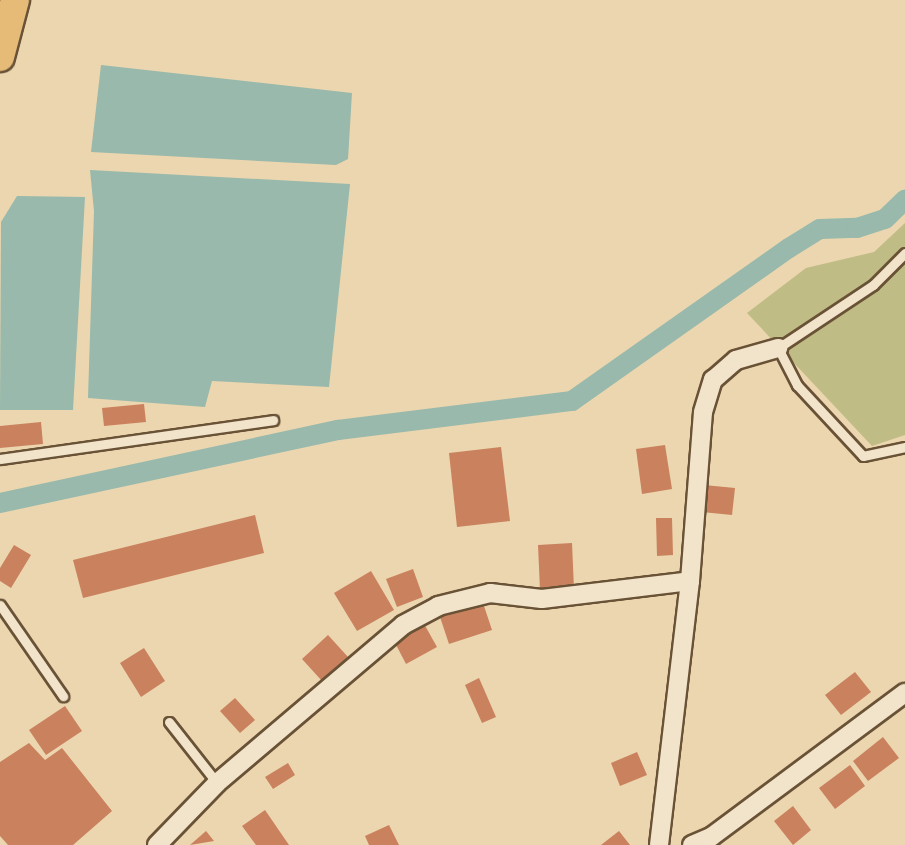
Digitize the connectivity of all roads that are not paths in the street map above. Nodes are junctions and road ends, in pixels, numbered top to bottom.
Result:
1 (15, 0) edge
2 (0, 57) edge
3 (905, 253) edge
4 (778, 348) junction
5 (273, 420) dead end
6 (905, 447) edge
7 (0, 459) edge
8 (690, 581) junction
9 (0, 605) edge
10 (905, 693) edge
11 (63, 696) dead end
12 (169, 722) dead end
13 (217, 783) junction
14 (157, 845) edge
15 (659, 845) edge
16 (692, 845) edge

1 - 2 main road
3 - 4 lane
4 - 6 lane
4 - 8 street
5 - 7 lane
8 - 13 street
8 - 15 street
9 - 11 lane
10 - 16 street
12 - 13 lane
13 - 14 street

